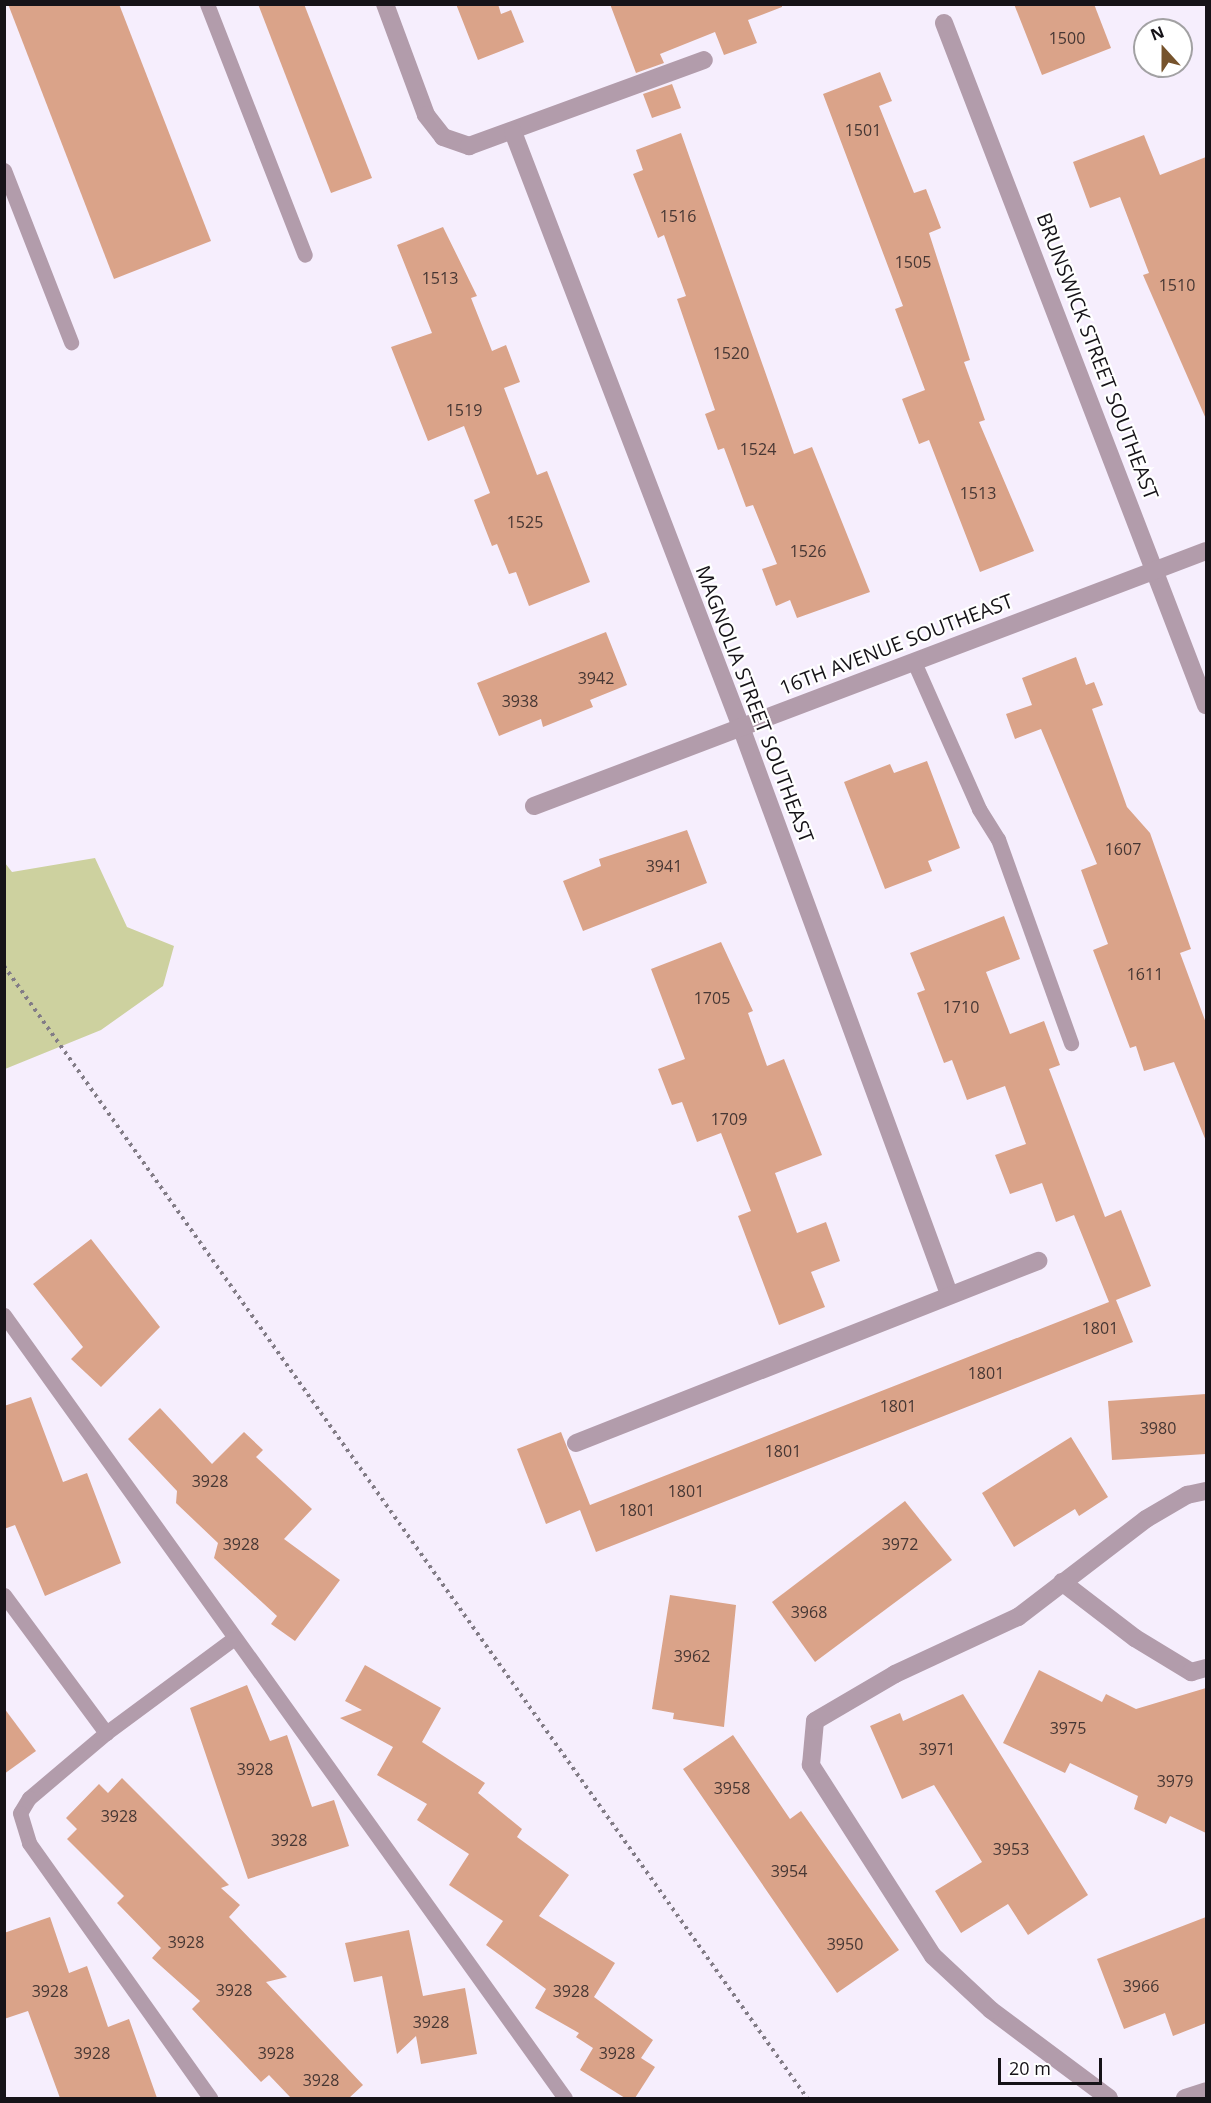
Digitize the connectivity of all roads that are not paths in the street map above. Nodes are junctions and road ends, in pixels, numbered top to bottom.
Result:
1 (207, 4) edge
2 (385, 4) edge
3 (944, 23) dead end
4 (704, 60) dead end
5 (513, 132) junction
6 (4, 170) edge
7 (305, 255) dead end
8 (71, 342) dead end
9 (1206, 551) edge
10 (1157, 570) junction
11 (914, 662) junction
12 (1206, 705) edge
13 (741, 727) junction
14 (534, 806) dead end
15 (1071, 1043) dead end
16 (1038, 1261) dead end
17 (949, 1294) junction
18 (4, 1315) edge
19 (576, 1443) dead end
20 (1206, 1491) edge
21 (1062, 1582) junction
22 (4, 1595) edge
23 (233, 1638) junction
24 (1206, 1668) edge
25 (106, 1733) junction
26 (1206, 2091) edge
27 (210, 2098) edge
28 (565, 2098) edge
29 (1109, 2098) edge
30 (1185, 2098) edge

1 - 7 lane
2 - 5 street
3 - 10 street, BRUNSWICK STREET SOUTHEAST
4 - 5 street
5 - 13 street, MAGNOLIA STREET SOUTHEAST
6 - 8 lane
9 - 10 street, 16TH AVENUE SOUTHEAST
10 - 11 street, 16TH AVENUE SOUTHEAST
10 - 12 street, BRUNSWICK STREET SOUTHEAST
11 - 13 street, 16TH AVENUE SOUTHEAST
11 - 15 lane
13 - 14 street, 16TH AVENUE SOUTHEAST
13 - 17 street, MAGNOLIA STREET SOUTHEAST
16 - 17 street
17 - 19 street
18 - 23 lane
20 - 21 street
21 - 24 street
21 - 29 street
22 - 25 lane
23 - 25 lane
23 - 28 lane
25 - 27 lane
26 - 30 street

